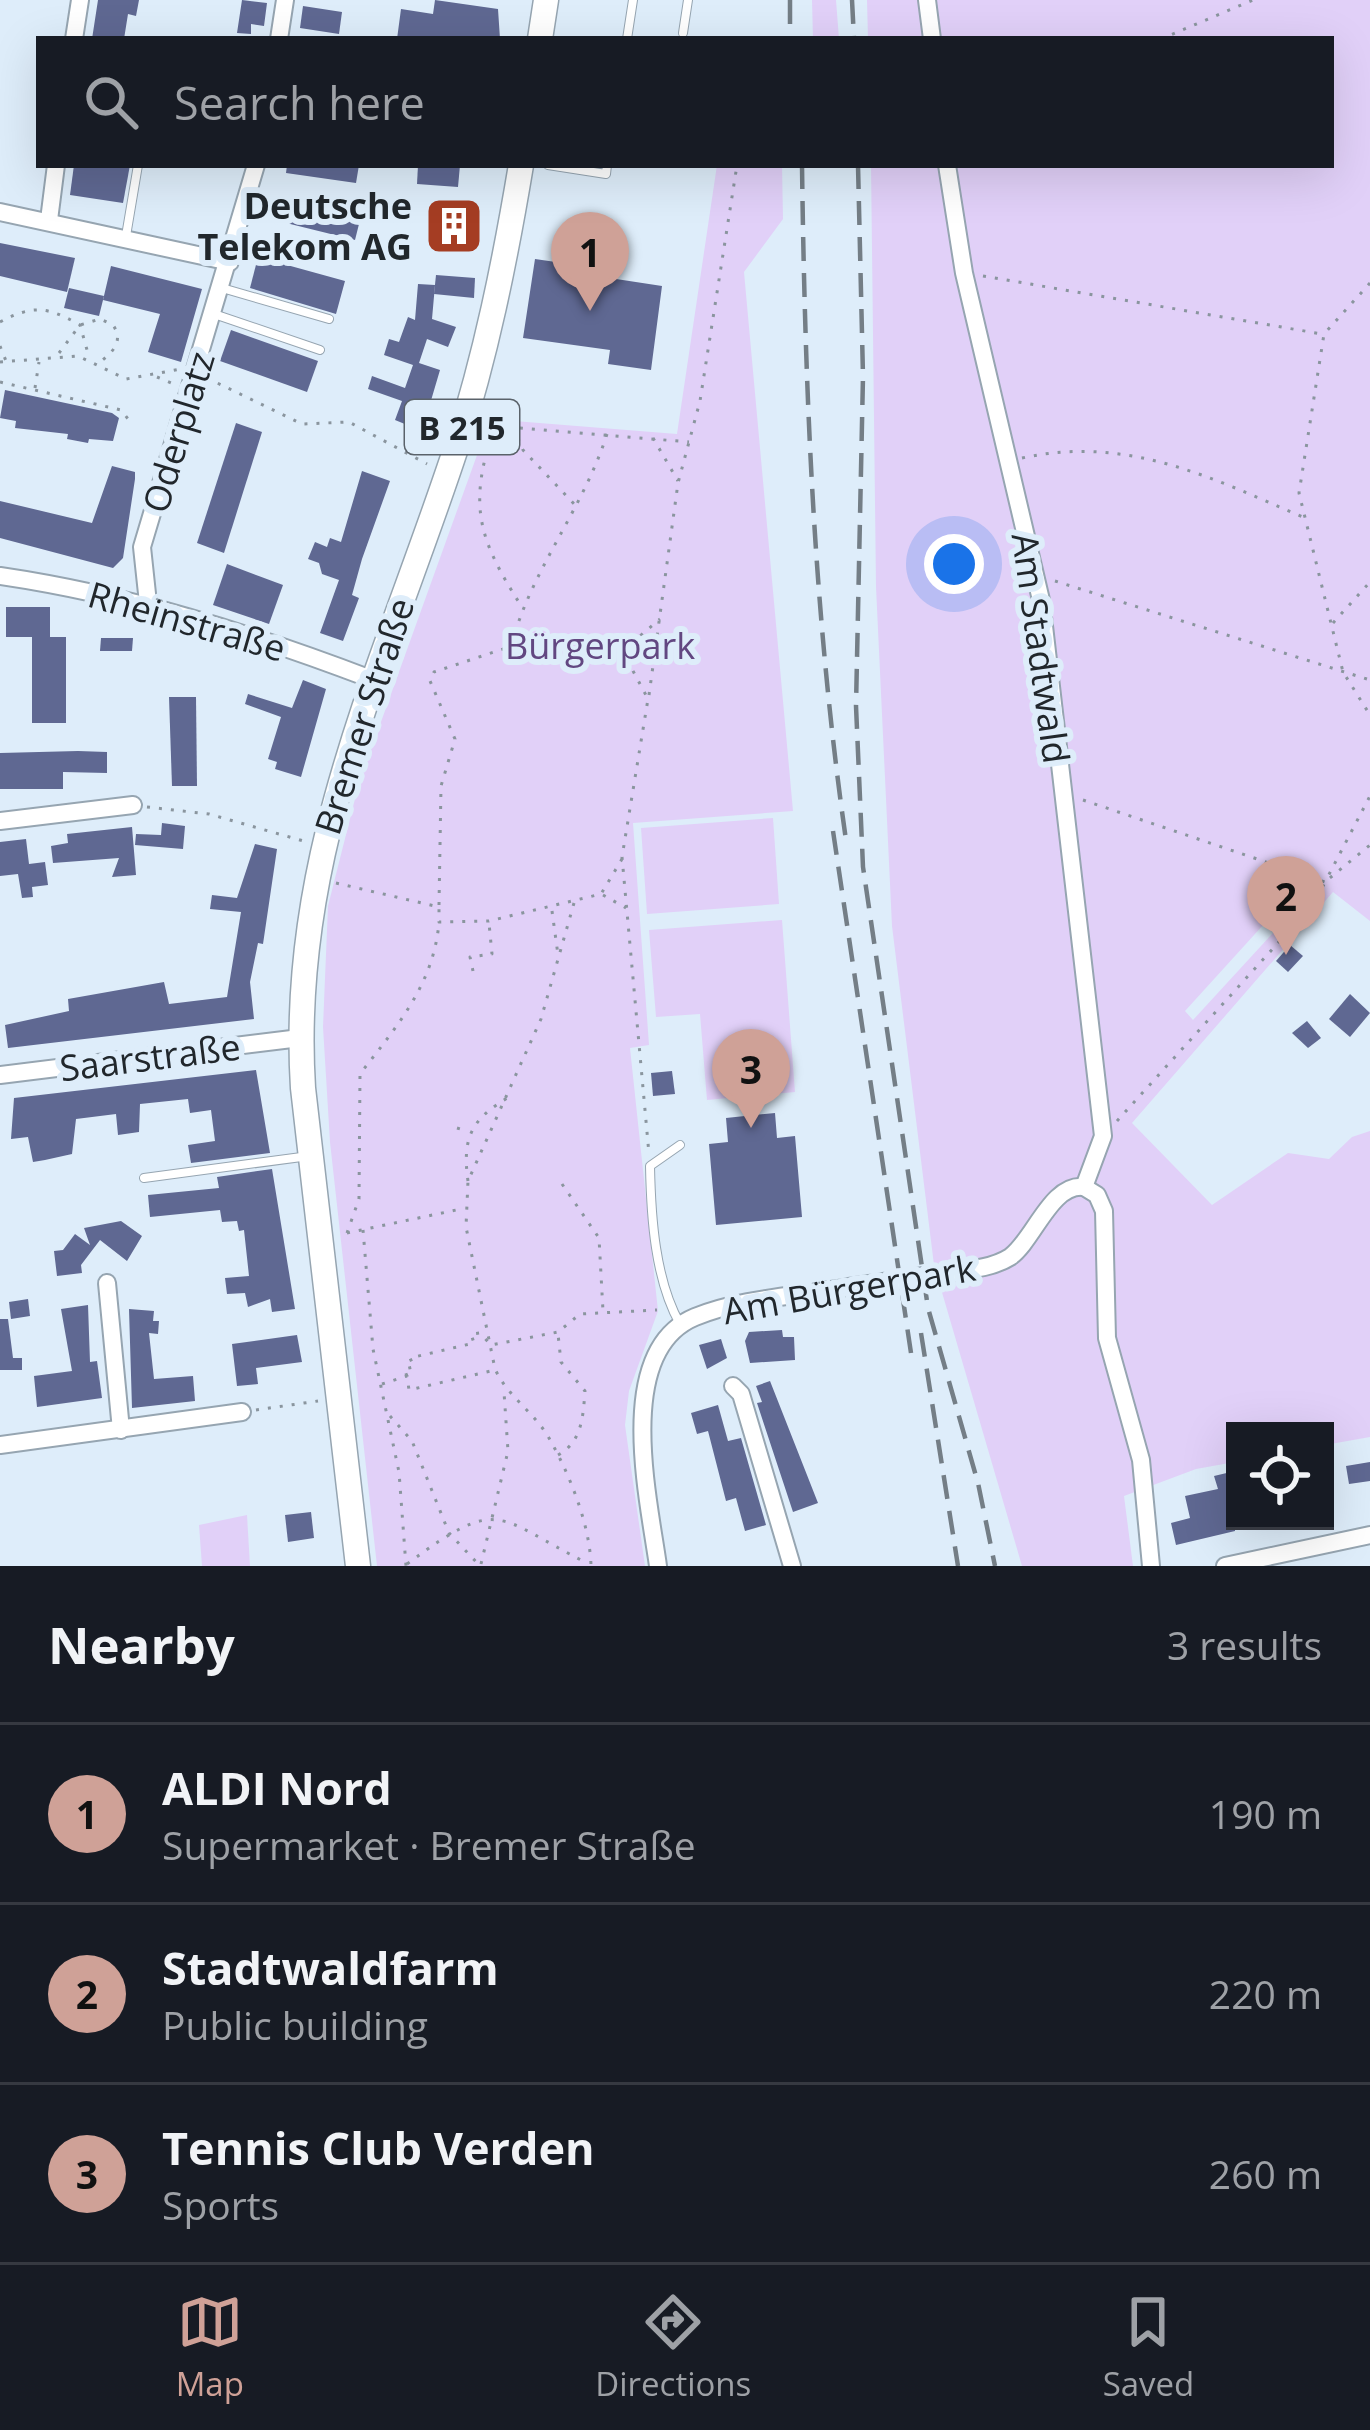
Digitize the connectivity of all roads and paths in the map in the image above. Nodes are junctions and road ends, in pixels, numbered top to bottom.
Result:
1 (80, 0) edge
2 (285, 0) edge
3 (546, 0) edge
4 (633, 0) edge
5 (688, 0) edge
6 (927, 0) edge
7 (1252, 0) edge
8 (682, 34) dead end
9 (74, 36) edge
10 (279, 36) edge
11 (540, 36) edge
12 (627, 36) edge
13 (932, 36) edge
14 (1168, 36) edge
15 (56, 168) edge
16 (138, 168) edge
17 (255, 168) edge
18 (519, 168) edge
19 (567, 168) edge
20 (607, 168) edge
21 (736, 168) edge
22 (947, 168) edge
23 (0, 212) edge
24 (49, 220) junction
25 (126, 238) junction
26 (230, 262) junction
27 (964, 273) junction
28 (1370, 283) edge
29 (222, 288) junction
30 (214, 314) junction
31 (329, 319) dead end
32 (0, 322) edge
33 (80, 325) junction
34 (1324, 334) junction
35 (0, 346) edge
36 (320, 350) dead end
37 (56, 357) junction
38 (89, 358) junction
39 (39, 360) junction
40 (3, 362) edge
41 (99, 363) junction
42 (196, 374) junction
43 (156, 376) junction
44 (0, 382) edge
45 (180, 387) dead end
46 (34, 389) junction
47 (132, 424) dead end
48 (495, 426) junction
49 (513, 428) junction
50 (607, 434) junction
51 (653, 438) junction
52 (478, 441) dead end
53 (690, 442) junction
54 (1009, 460) junction
55 (429, 465) dead end
56 (678, 482) junction
57 (578, 509) junction
58 (1305, 518) junction
59 (1036, 575) junction
60 (0, 576) edge
61 (1370, 582) edge
62 (148, 604) junction
63 (521, 606) junction
64 (662, 617) junction
65 (1331, 624) junction
66 (511, 646) junction
67 (612, 660) junction
68 (1343, 672) junction
69 (371, 679) junction
70 (1370, 680) edge
71 (648, 699) junction
72 (1370, 715) edge
73 (1062, 794) junction
74 (1370, 796) edge
75 (133, 805) joint
76 (0, 820) edge
77 (1370, 845) edge
78 (321, 846) junction
79 (622, 857) junction
80 (331, 882) dead end
81 (1325, 882) junction
82 (601, 894) junction
83 (574, 903) junction
84 (439, 907) junction
85 (552, 909) junction
86 (628, 909) junction
87 (489, 921) junction
88 (439, 922) junction
89 (559, 962) junction
90 (472, 971) dead end
91 (300, 1038) junction
92 (0, 1075) edge
93 (511, 1096) junction
94 (457, 1127) dead end
95 (469, 1132) junction
96 (1103, 1136) junction
97 (680, 1145) dead end
98 (311, 1156) junction
99 (650, 1166) junction
100 (144, 1178) dead end
101 (468, 1181) junction
102 (562, 1184) dead end
103 (1084, 1187) junction
104 (464, 1209) junction
105 (363, 1231) junction
106 (347, 1233) junction
107 (339, 1234) dead end
108 (107, 1283) dead end
109 (603, 1312) junction
110 (676, 1316) junction
111 (558, 1332) junction
112 (491, 1345) junction
113 (496, 1370) junction
114 (407, 1376) junction
115 (380, 1384) junction
116 (733, 1386) dead end
117 (504, 1388) junction
118 (321, 1401) dead end
119 (242, 1412) joint
120 (387, 1412) junction
121 (122, 1430) junction
122 (0, 1445) edge
123 (556, 1456) junction
124 (490, 1516) junction
125 (448, 1533) junction
126 (1370, 1534) edge
127 (590, 1565) edge
128 (358, 1566) edge
129 (406, 1566) edge
130 (480, 1566) edge
131 (658, 1566) edge
132 (792, 1566) edge
133 (1151, 1566) edge
134 (1225, 1566) edge

1 - 9 street
2 - 10 street
3 - 11 main road
4 - 12 lane
5 - 8 lane
6 - 13 street
7 - 14 path
15 - 24 street
16 - 25 lane
17 - 26 street, Oderplatz
18 - 69 main road, Bremer Straße / B 215
19 - 20 lane
21 - 53 path
22 - 27 street, Am Stadtwald
23 - 24 street
24 - 25 street
25 - 26 street
26 - 29 street, Oderplatz
27 - 34 path
27 - 54 street, Am Stadtwald
28 - 34 path
29 - 30 street, Oderplatz
29 - 31 lane
30 - 36 lane
30 - 42 street, Oderplatz
32 - 33 path
33 - 37 path
33 - 38 path
33 - 41 path
34 - 58 path
35 - 40 path
37 - 38 path
37 - 39 path
38 - 41 path
39 - 40 path
39 - 46 path
41 - 43 path
42 - 43 path
42 - 55 path
42 - 62 street, Oderplatz
43 - 45 path
44 - 46 path
46 - 47 path
48 - 49 path
48 - 52 path
48 - 63 path
49 - 50 path
49 - 57 path
50 - 51 path
50 - 57 path
51 - 53 path
51 - 56 path
53 - 56 path
54 - 58 path
54 - 59 street, Am Stadtwald
56 - 64 path
57 - 63 path
58 - 65 path
59 - 68 path
59 - 73 street, Am Stadtwald
60 - 62 street, Rheinstraße
61 - 65 path
62 - 69 street, Rheinstraße
63 - 66 path
64 - 67 path
64 - 71 path
65 - 68 path
66 - 67 path
66 - 84 path
67 - 71 path
68 - 70 path
68 - 72 path
69 - 78 main road, Bremer Straße / B 215
71 - 79 path
73 - 81 path
73 - 96 street, Am Stadtwald
74 - 81 path
75 - 76 street
75 - 78 path
77 - 81 path
78 - 91 main road, Bremer Straße / B 215
79 - 82 path
79 - 86 path
80 - 84 path
81 - 96 path
82 - 83 path
82 - 86 path
83 - 85 path
83 - 89 path
84 - 88 path
85 - 87 path
85 - 89 path
86 - 99 path
87 - 88 path
87 - 90 path
88 - 106 path
89 - 93 path
91 - 92 street, Saarstraße
91 - 98 main road, Bremer Straße / B 215
93 - 95 path
93 - 101 path
94 - 95 path
95 - 101 path
96 - 103 street
97 - 99 lane
98 - 100 lane
98 - 128 main road, Bremer Straße / B 215
99 - 110 lane
101 - 104 path
102 - 109 path
103 - 110 street, Am Bürgerpark, bridge
103 - 133 street
104 - 105 path
104 - 112 path
105 - 106 path
105 - 115 path
106 - 107 path
108 - 121 street
109 - 110 path
109 - 111 path
110 - 131 street, Am Bürgerpark
111 - 112 path
111 - 123 path
112 - 113 path
112 - 114 path
113 - 114 path
113 - 117 path
114 - 115 path
115 - 120 path
116 - 132 street
117 - 123 path
117 - 124 path
118 - 119 path
119 - 121 street
120 - 125 path
120 - 129 path
121 - 122 street
123 - 127 path
124 - 125 path
124 - 127 path
124 - 130 path
125 - 129 path
125 - 130 path
126 - 134 street

